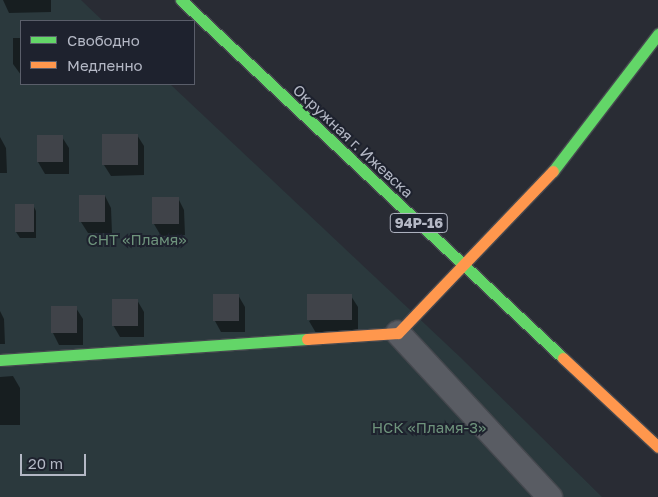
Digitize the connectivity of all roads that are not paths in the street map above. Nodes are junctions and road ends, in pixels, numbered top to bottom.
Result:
1 (180, 0) edge
2 (658, 34) edge
3 (465, 266) junction
4 (398, 333) junction
5 (0, 360) edge
6 (658, 447) edge
7 (550, 497) edge

1 - 3 street, Окружная г. Ижевска / 94Р-16
2 - 3 street
3 - 4 street
3 - 6 street, Окружная г. Ижевска / 94Р-16
4 - 5 street
4 - 7 street

